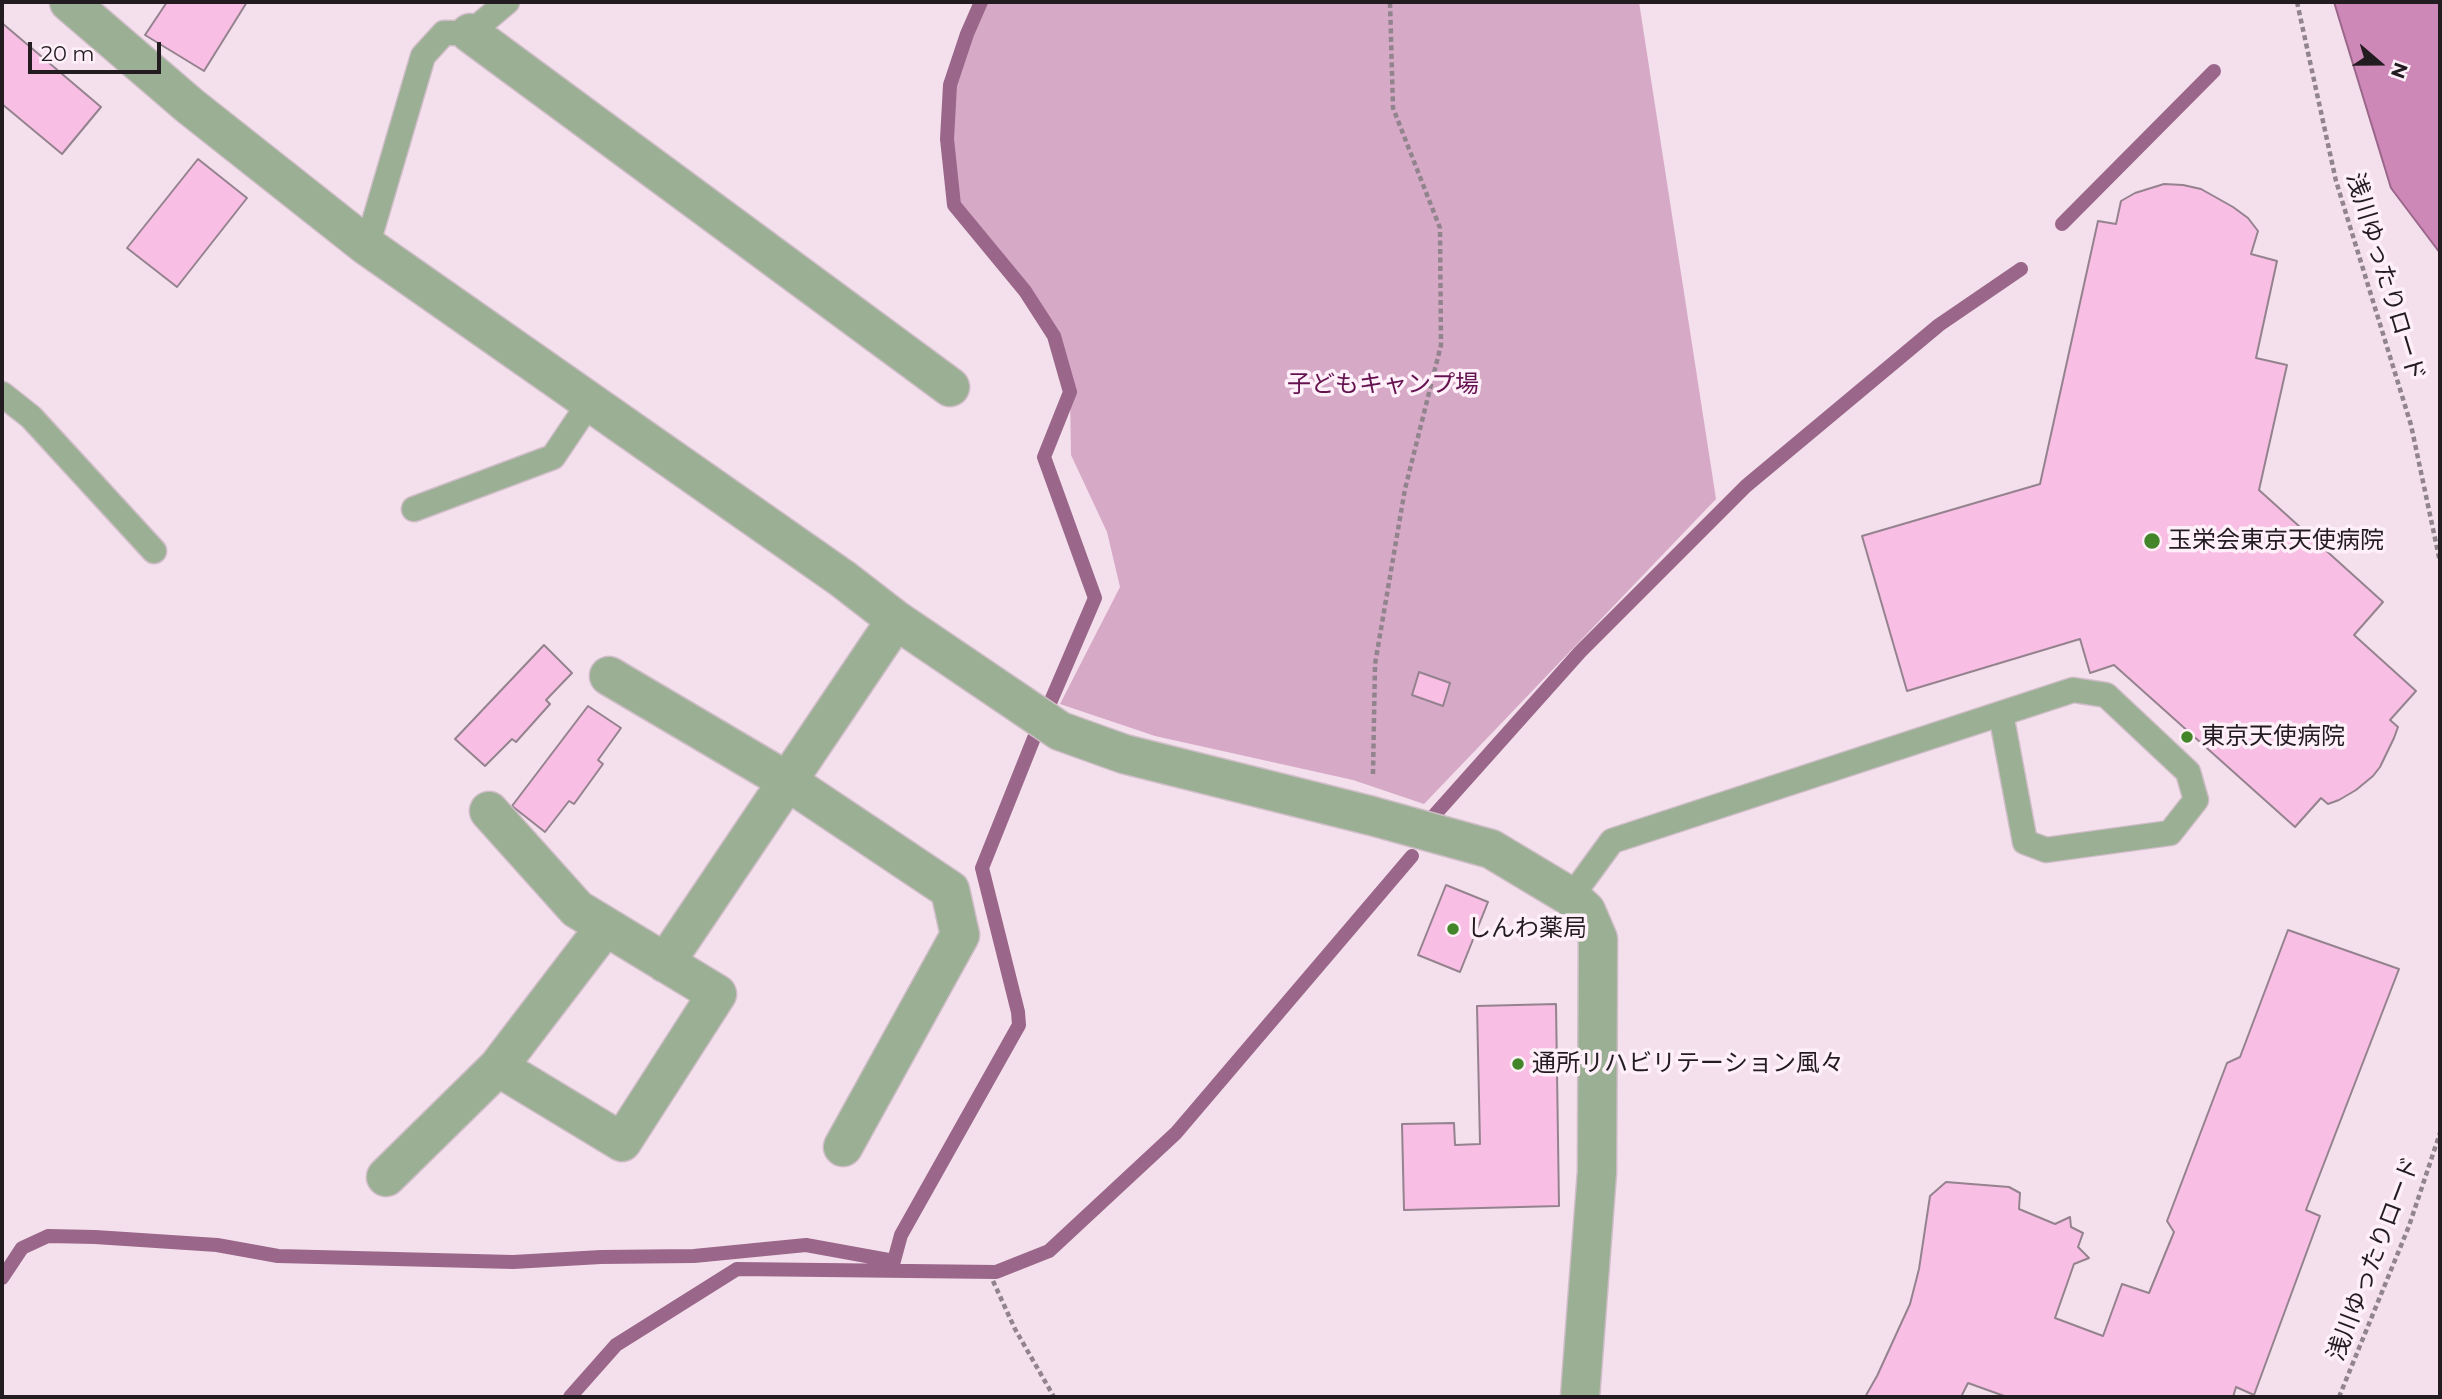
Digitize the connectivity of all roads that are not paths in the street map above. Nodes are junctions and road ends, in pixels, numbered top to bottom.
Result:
1 (69, 2) edge
2 (507, 2) edge
3 (470, 33) junction
4 (367, 246) junction
5 (950, 387) dead end
6 (2, 394) edge
7 (590, 402) junction
8 (414, 509) dead end
9 (154, 551) dead end
10 (896, 620) junction
11 (608, 676) dead end
12 (2000, 715) junction
13 (787, 781) junction
14 (489, 811) dead end
15 (1571, 897) junction
16 (605, 927) junction
17 (665, 963) junction
18 (498, 1066) junction
19 (843, 1147) dead end
20 (386, 1177) dead end
21 (1580, 1397) edge

1 - 4 street
2 - 3 lane
3 - 4 lane
3 - 5 street
4 - 7 street
6 - 9 lane
7 - 8 lane
7 - 10 street
10 - 13 street
10 - 15 street
11 - 13 street
12 - 12 lane
12 - 15 lane
13 - 17 street
13 - 19 street
14 - 16 street
15 - 21 street
16 - 17 street
16 - 18 street
17 - 18 street
18 - 20 street

